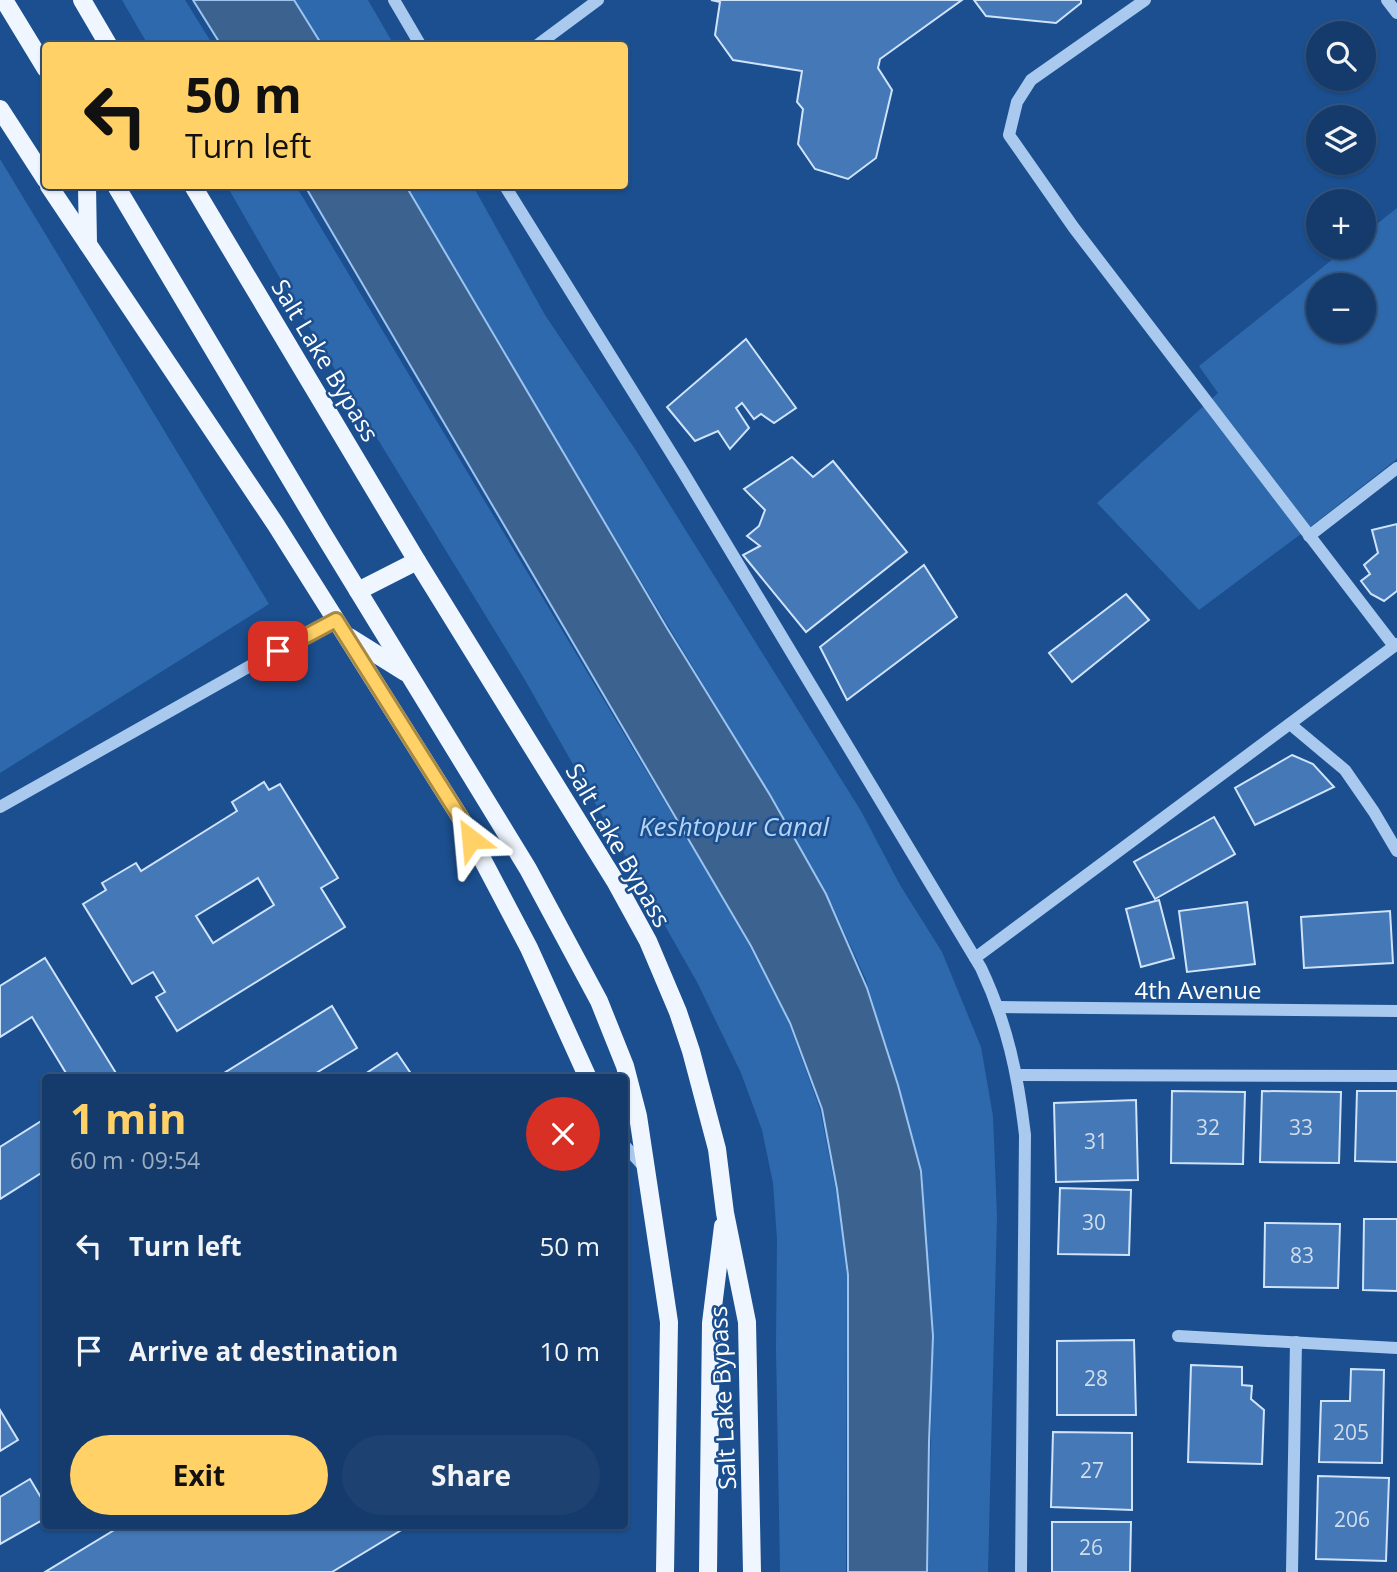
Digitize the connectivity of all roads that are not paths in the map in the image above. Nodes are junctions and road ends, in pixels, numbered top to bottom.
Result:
1 (4, 0) edge
2 (82, 0) edge
3 (394, 0) edge
4 (598, 0) edge
5 (1145, 0) edge
6 (1387, 0) edge
7 (1397, 13) edge
8 (107, 42) edge
9 (419, 42) edge
10 (541, 42) edge
11 (42, 62) edge
12 (0, 109) edge
13 (42, 174) edge
14 (52, 189) edge
15 (87, 189) edge
16 (118, 189) edge
17 (195, 189) edge
18 (507, 189) edge
19 (88, 244) junction
20 (1397, 468) edge
21 (1309, 536) junction
22 (417, 561) junction
23 (358, 591) junction
24 (340, 627) junction
25 (1395, 645) edge
26 (408, 673) junction
27 (1290, 724) junction
28 (0, 807) edge
29 (1397, 851) edge
30 (975, 958) junction
31 (998, 1007) junction
32 (1397, 1011) edge
33 (586, 1074) edge
34 (627, 1074) edge
35 (1017, 1075) junction
36 (1397, 1076) edge
37 (628, 1078) edge
38 (628, 1149) edge
39 (645, 1167) junction
40 (725, 1213) junction
41 (1178, 1336) dead end
42 (1296, 1342) junction
43 (1397, 1348) edge
44 (665, 1572) edge
45 (708, 1572) edge
46 (752, 1572) edge
47 (1021, 1572) edge
48 (1292, 1572) edge

1 - 11 main road
2 - 8 main road
3 - 9 street
4 - 10 street
5 - 21 street
6 - 7 street
12 - 13 main road
14 - 19 main road
15 - 19 main road
16 - 23 main road, Salt Lake Bypass
17 - 22 main road, Salt Lake Bypass
18 - 30 street
19 - 24 main road
20 - 21 street
21 - 25 street
22 - 23 main road
22 - 40 main road, Salt Lake Bypass
23 - 26 main road, Salt Lake Bypass
24 - 26 main road
24 - 28 street
24 - 33 main road
25 - 27 street
26 - 34 main road, Salt Lake Bypass
27 - 29 street
27 - 30 street
30 - 31 street
31 - 32 street, 4th Avenue
31 - 35 street
35 - 36 street
35 - 47 street
37 - 39 main road, Salt Lake Bypass
38 - 39 street
39 - 44 main road, Salt Lake Bypass
40 - 45 main road
40 - 46 main road, Salt Lake Bypass
41 - 42 street
42 - 43 street
42 - 48 street

